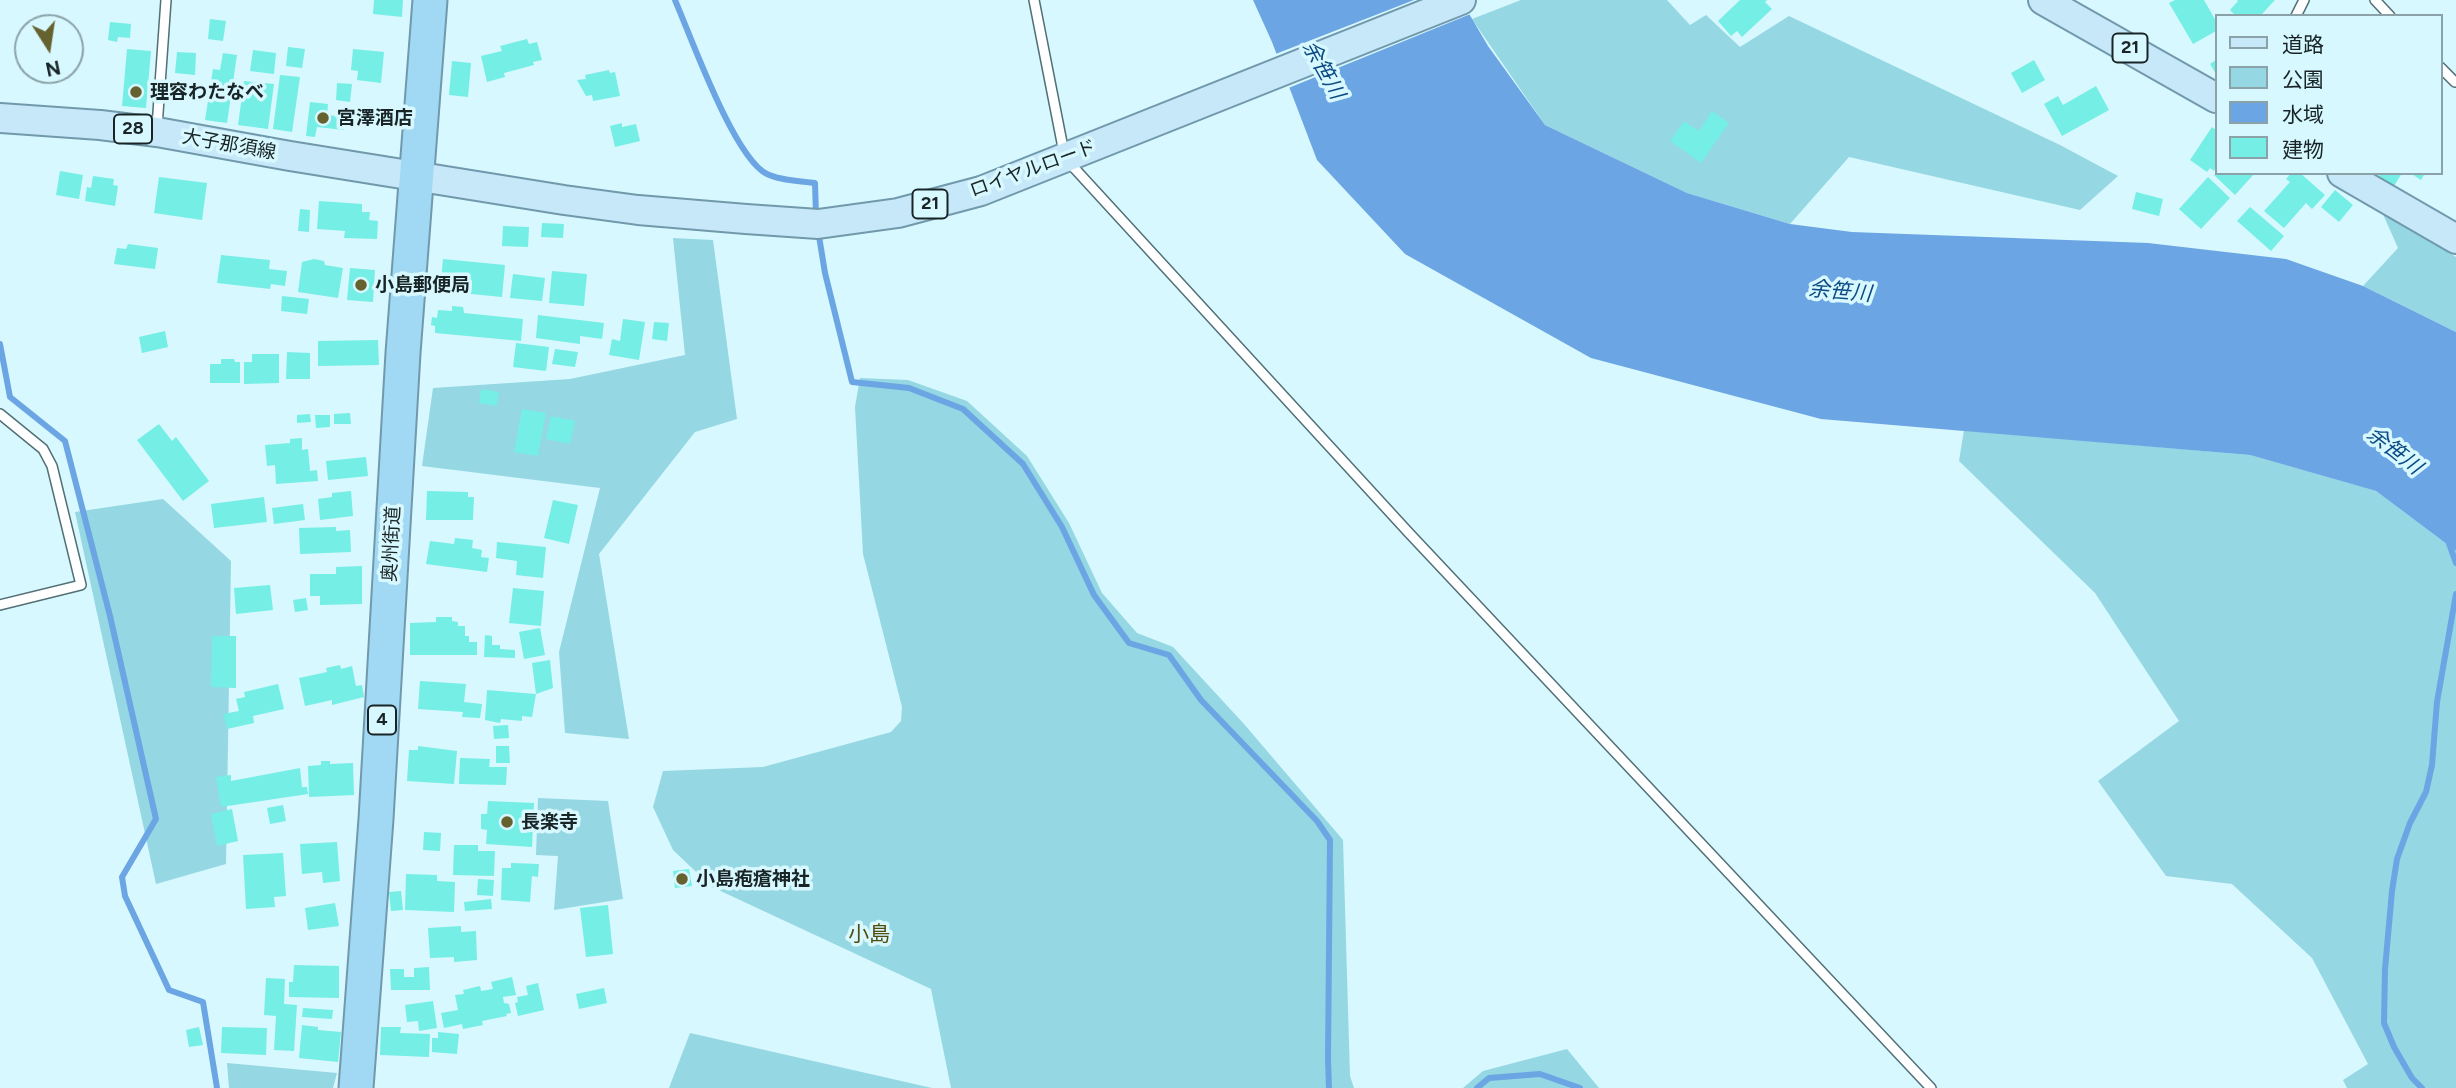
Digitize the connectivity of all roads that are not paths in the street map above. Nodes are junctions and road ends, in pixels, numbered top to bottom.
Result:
1 (166, 0) edge
2 (430, 0) edge
3 (1034, 0) edge
4 (1461, 0) edge
5 (2043, 0) edge
6 (2375, 0) edge
7 (2388, 14) edge
8 (2442, 69) edge
9 (2455, 82) edge
10 (2214, 97) edge
11 (0, 118) edge
12 (157, 132) junction
13 (1065, 158) junction
14 (2345, 175) edge
15 (415, 177) junction
16 (2456, 239) edge
17 (0, 414) edge
18 (0, 605) edge
19 (356, 1088) edge
20 (1931, 1088) edge

1 - 12 lane
2 - 15 highway, 奥州街道 / 4
3 - 13 lane
4 - 13 main road, ロイヤルロード / 21
5 - 10 main road, 21
6 - 7 lane
8 - 9 lane
11 - 12 main road, 大子那須線 / 28
12 - 15 main road, 大子那須線 / 28
13 - 15 main road, ロイヤルロード / 21
13 - 20 lane
14 - 16 main road
15 - 19 highway, 奥州街道 / 4
17 - 18 lane

